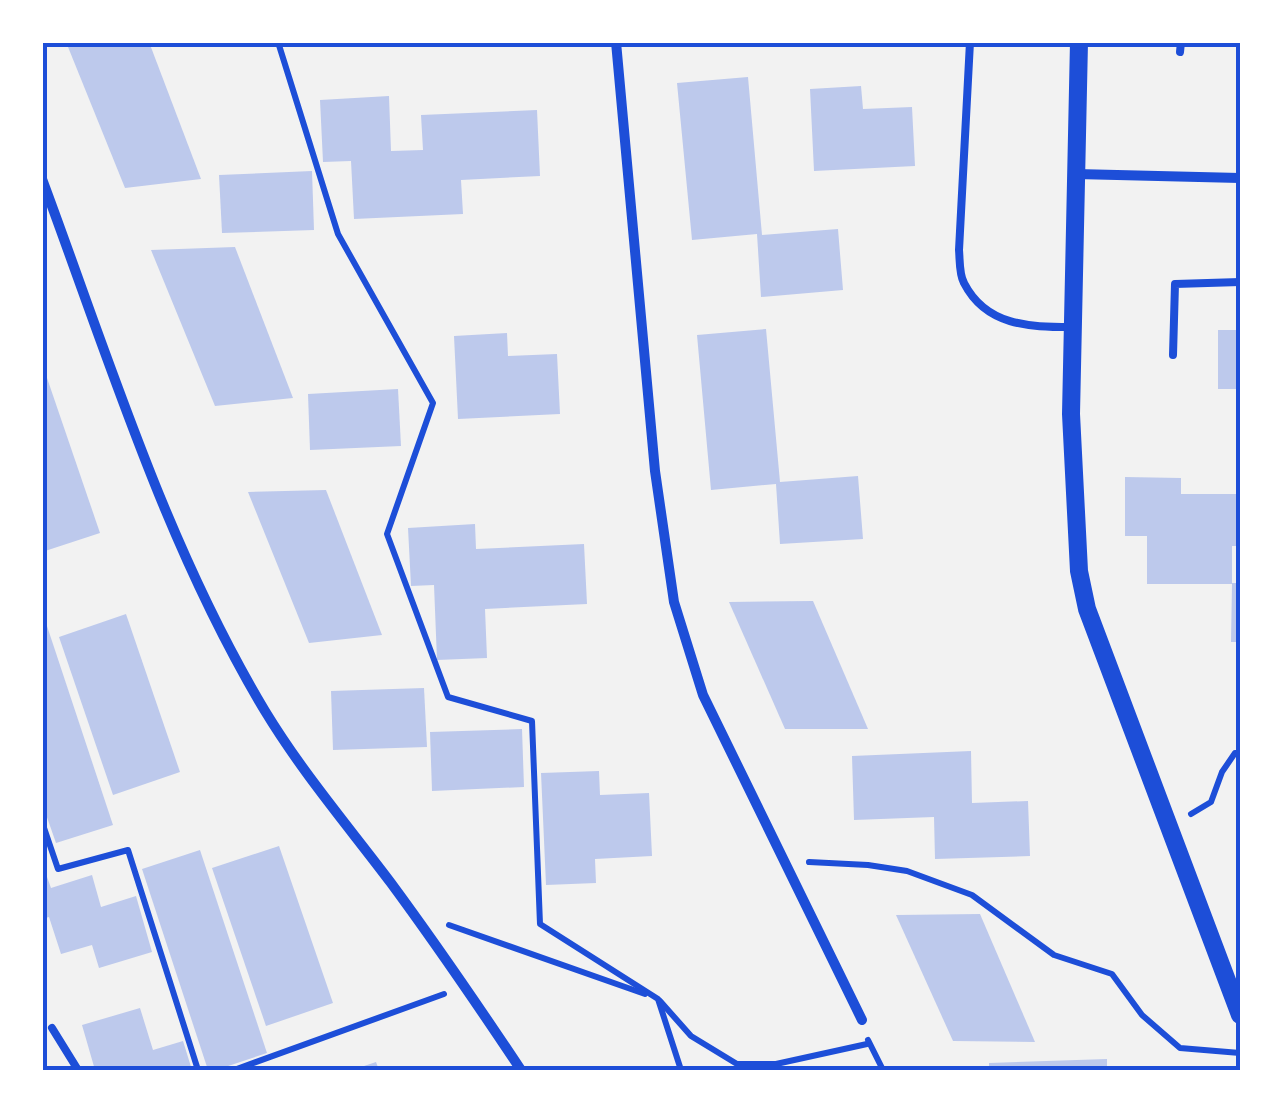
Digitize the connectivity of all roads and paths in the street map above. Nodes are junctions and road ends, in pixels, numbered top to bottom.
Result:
1 (278, 42) edge
2 (616, 42) edge
3 (970, 42) edge
4 (1079, 42) edge
5 (1076, 174) junction
6 (1240, 178) edge
7 (42, 179) edge
8 (1240, 282) edge
9 (1073, 327) junction
10 (1173, 356) dead end
11 (1240, 753) edge
12 (42, 822) edge
13 (1170, 826) junction
14 (783, 860) junction
15 (410, 911) junction
16 (465, 986) junction
17 (658, 999) junction
18 (1240, 1014) edge
19 (862, 1020) joint
20 (52, 1028) dead end
21 (870, 1044) junction
22 (1240, 1053) edge
23 (78, 1070) edge
24 (198, 1070) edge
25 (234, 1070) edge
26 (521, 1070) edge
27 (682, 1070) edge
28 (883, 1070) edge

1 - 17 path
2 - 14 street
3 - 9 lane
4 - 5 street
5 - 6 street
5 - 9 street
7 - 15 street
8 - 10 lane
9 - 13 street
11 - 13 path
12 - 24 path
13 - 18 street
14 - 19 street
14 - 22 path
15 - 16 street
15 - 17 path
16 - 25 path
16 - 26 street
17 - 21 path
17 - 27 path
19 - 21 path
20 - 23 lane
21 - 28 path

